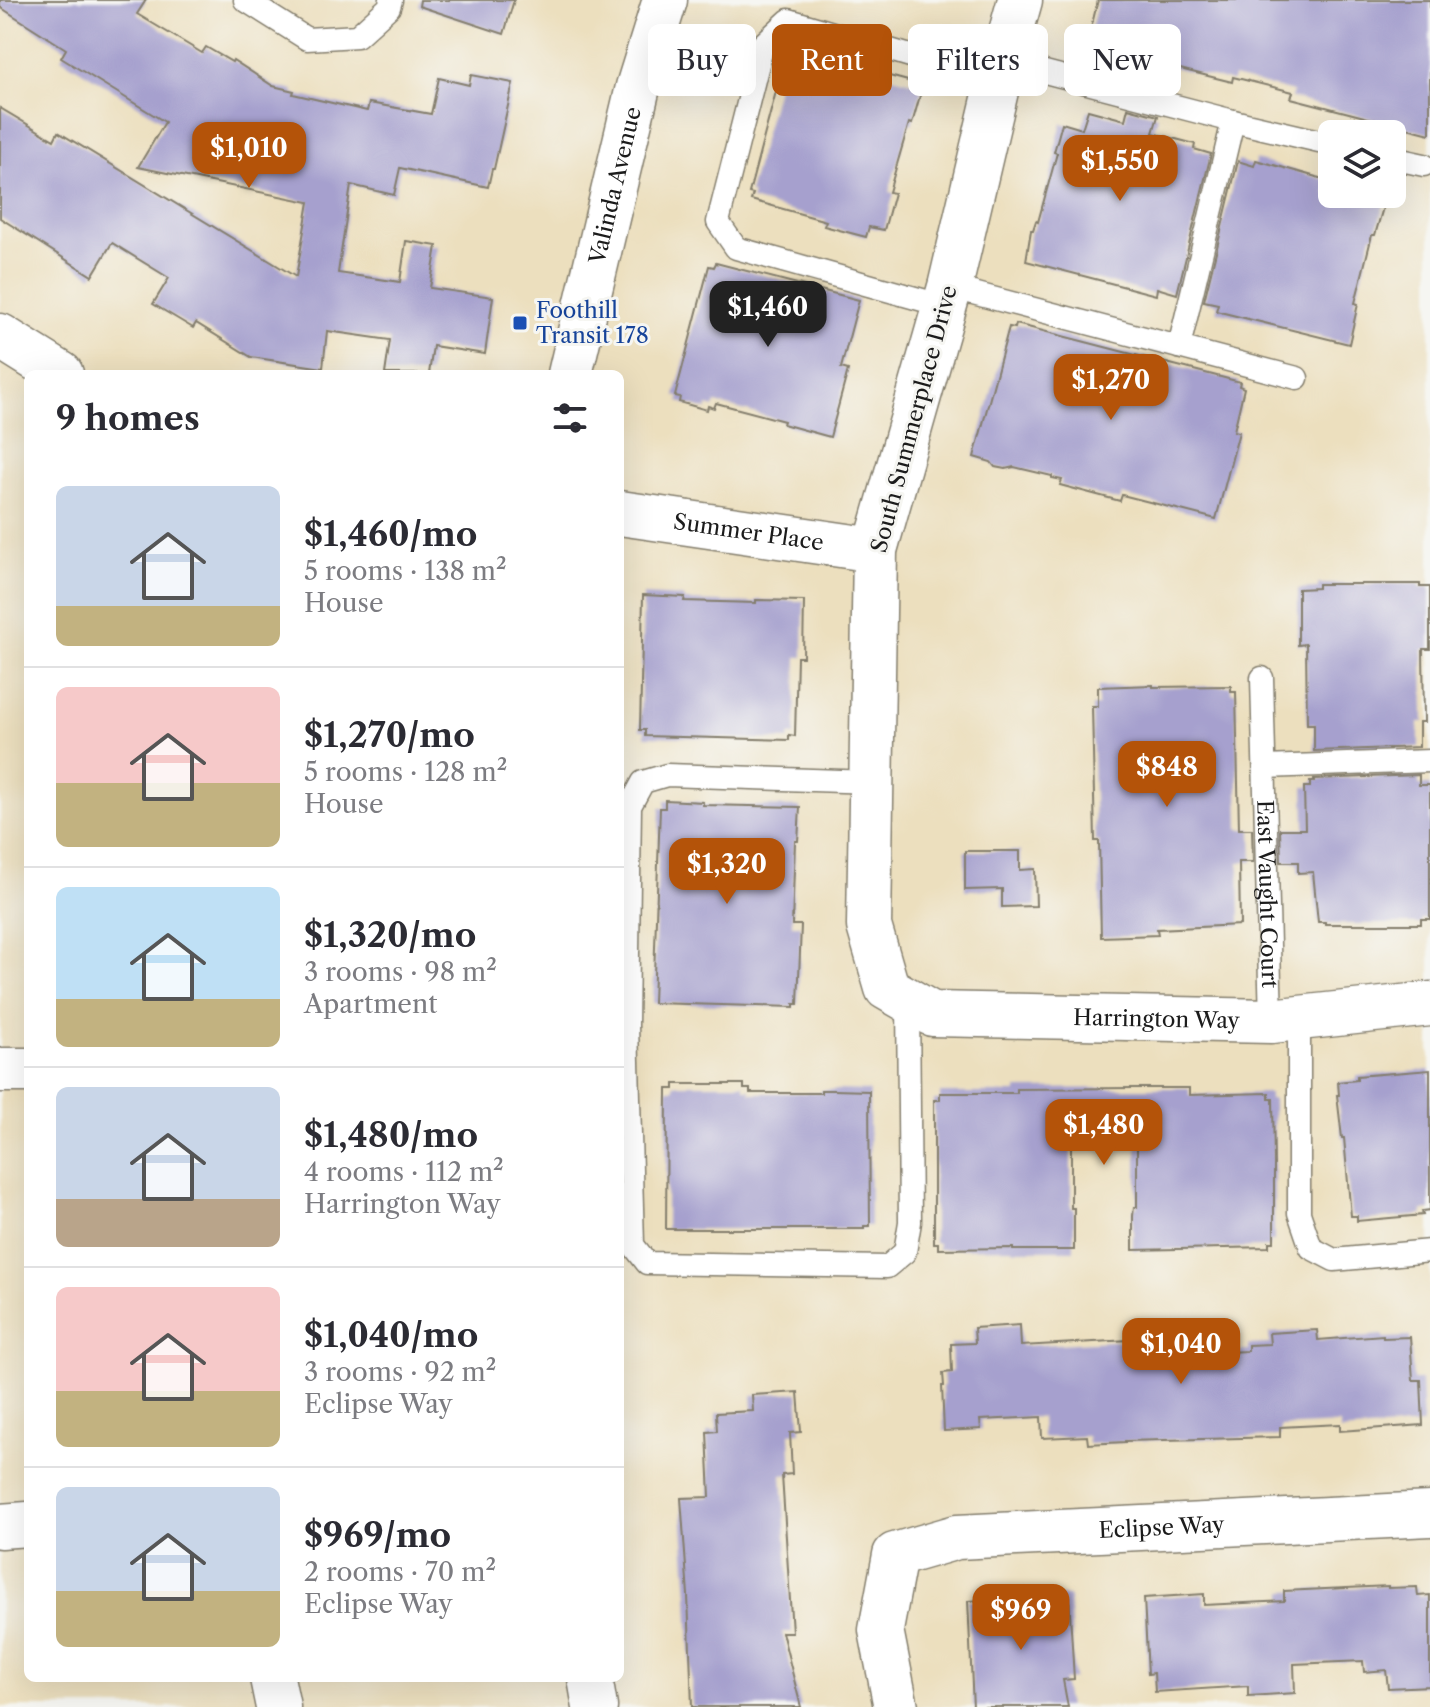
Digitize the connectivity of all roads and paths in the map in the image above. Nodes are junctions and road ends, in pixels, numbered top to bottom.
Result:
1 (245, 0) edge
2 (391, 0) edge
3 (665, 0) edge
4 (1020, 0) edge
5 (1014, 24) edge
6 (908, 49) edge
7 (1048, 82) edge
8 (995, 96) edge
9 (1233, 121) junction
10 (1318, 141) edge
11 (1406, 161) edge
12 (1424, 165) dead end
13 (947, 297) junction
14 (0, 336) edge
15 (1179, 347) junction
16 (55, 370) edge
17 (571, 370) edge
18 (1297, 378) dead end
19 (624, 514) edge
20 (875, 550) junction
21 (1262, 678) dead end
22 (1430, 761) edge
23 (1265, 767) junction
24 (872, 782) junction
25 (898, 994) junction
26 (1430, 1004) edge
27 (1285, 1020) junction
28 (0, 1070) edge
29 (24, 1070) edge
30 (1430, 1251) edge
31 (1430, 1514) edge
32 (24, 1524) edge
33 (0, 1526) edge
34 (273, 1682) edge
35 (591, 1682) edge
36 (278, 1707) edge
37 (595, 1707) edge
38 (896, 1707) edge

1 - 2 lane
3 - 17 street, Valinda Avenue
4 - 5 street, South Summerplace Drive
6 - 13 lane
7 - 9 lane
8 - 13 street, South Summerplace Drive
9 - 10 lane
9 - 15 lane
11 - 12 lane
13 - 15 lane
13 - 20 street, South Summerplace Drive
14 - 16 street
15 - 18 lane
19 - 20 street, Summer Place
20 - 24 street, South Summerplace Drive
21 - 23 lane, East Vaught Court
22 - 23 lane, East Vaught Court
23 - 27 lane, East Vaught Court
24 - 25 street, South Summerplace Drive
24 - 25 lane
25 - 27 street, Harrington Way
26 - 27 street, Harrington Way
27 - 30 lane, East Vaught Court
28 - 29 street
31 - 38 street, Eclipse Way
32 - 33 street
34 - 36 street
35 - 37 street

